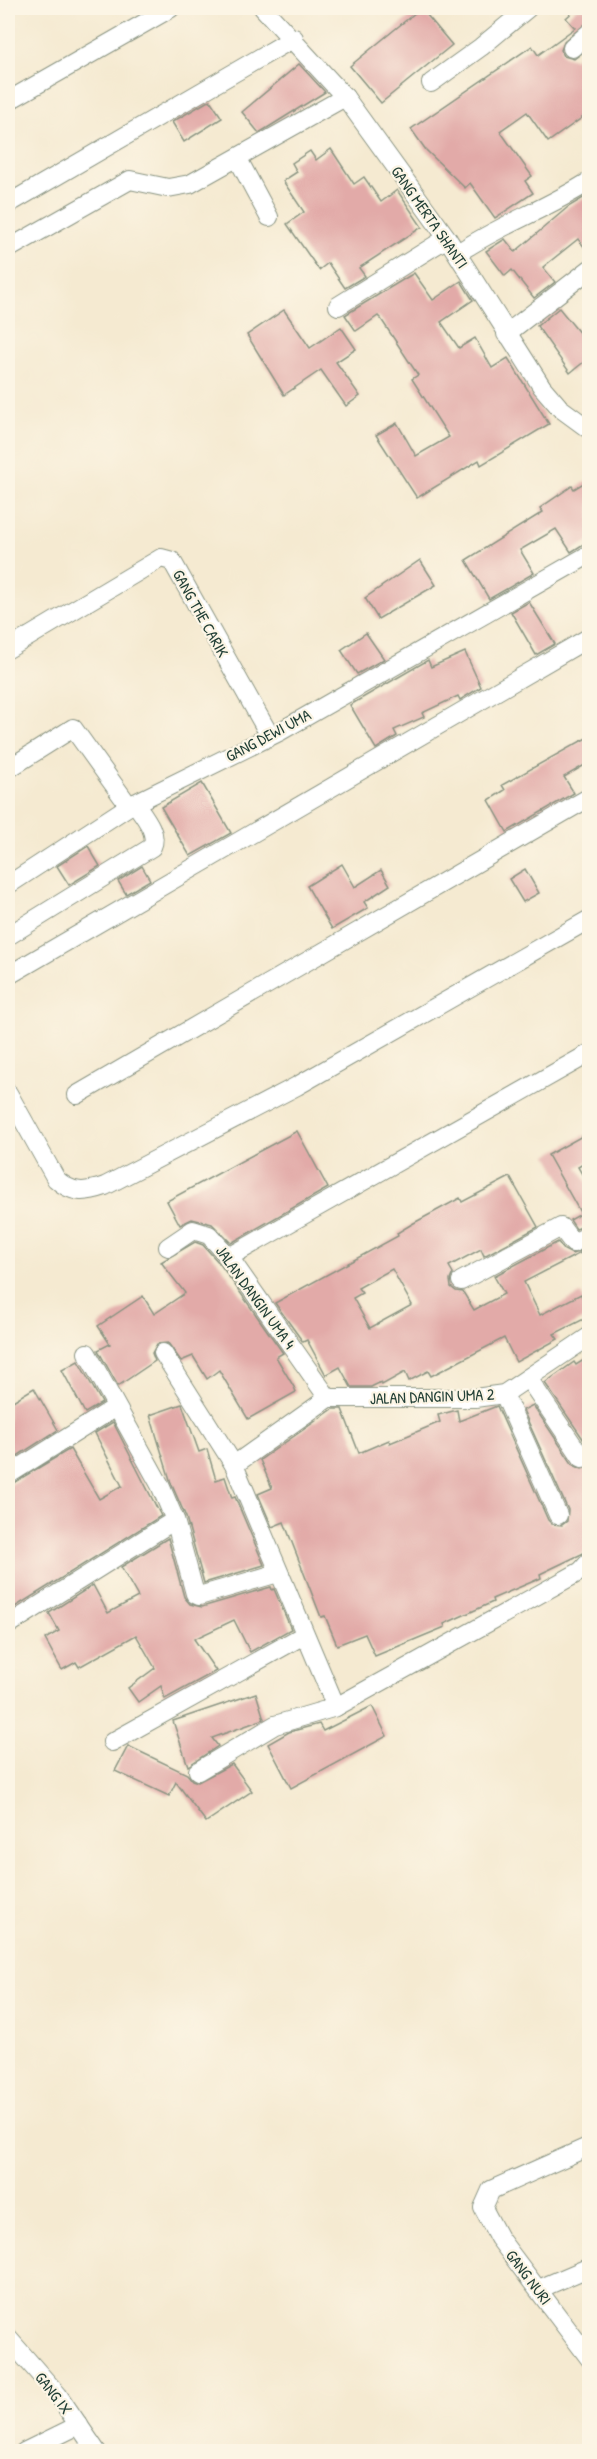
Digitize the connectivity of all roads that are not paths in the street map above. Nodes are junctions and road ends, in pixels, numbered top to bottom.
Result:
1 (171, 8) edge
2 (263, 8) edge
3 (528, 8) edge
4 (590, 32) edge
5 (294, 38) junction
6 (572, 48) dead end
7 (431, 83) dead end
8 (345, 97) junction
9 (8, 101) edge
10 (238, 159) junction
11 (590, 181) edge
12 (8, 204) edge
13 (269, 217) dead end
14 (447, 238) junction
15 (8, 249) edge
16 (460, 252) junction
17 (590, 269) edge
18 (338, 306) dead end
19 (508, 332) junction
20 (590, 430) edge
21 (590, 554) edge
22 (590, 637) edge
23 (8, 649) edge
24 (270, 736) junction
25 (8, 769) edge
26 (590, 797) edge
27 (132, 805) junction
28 (8, 885) edge
29 (590, 919) edge
30 (8, 936) edge
31 (9, 975) dead end
32 (590, 1053) edge
33 (8, 1093) edge
34 (77, 1095) dead end
35 (590, 1235) edge
36 (168, 1247) dead end
37 (229, 1257) junction
38 (461, 1281) dead end
39 (590, 1336) edge
40 (87, 1353) dead end
41 (163, 1353) dead end
42 (528, 1378) junction
43 (504, 1394) junction
44 (328, 1398) junction
45 (116, 1407) junction
46 (582, 1458) dead end
47 (234, 1465) junction
48 (8, 1475) edge
49 (558, 1515) dead end
50 (175, 1520) junction
51 (590, 1561) edge
52 (278, 1573) junction
53 (8, 1625) edge
54 (304, 1635) junction
55 (336, 1707) junction
56 (112, 1742) dead end
57 (198, 1772) dead end
58 (590, 2146) edge
59 (590, 2267) edge
60 (539, 2289) junction
61 (8, 2338) edge
62 (588, 2355) edge
63 (79, 2426) junction
64 (24, 2451) edge
65 (97, 2451) edge

1 - 9 street
2 - 5 street, GANG MERTA SHANTI
3 - 7 street
4 - 6 street
5 - 8 street, GANG MERTA SHANTI
5 - 12 street
8 - 10 street
8 - 14 street, GANG MERTA SHANTI
10 - 13 street
10 - 15 street
11 - 16 street
14 - 16 street, GANG MERTA SHANTI
14 - 18 street
16 - 19 street, GANG MERTA SHANTI
17 - 19 street
19 - 20 street, GANG MERTA SHANTI
21 - 24 street, GANG DEWI UMA
22 - 31 street
23 - 24 street, GANG THE CARIK
24 - 27 street, GANG DEWI UMA
25 - 27 street
26 - 34 street
27 - 28 street, GANG DEWI UMA
27 - 30 street
29 - 33 street
32 - 37 street
35 - 38 street
36 - 37 street, JALAN DANGIN UMA 4
37 - 44 street, JALAN DANGIN UMA 4
39 - 42 street, JALAN DANGIN UMA 2
40 - 45 street
41 - 47 street
42 - 43 street, JALAN DANGIN UMA 2
42 - 46 street
43 - 44 street, JALAN DANGIN UMA 2
43 - 49 street
44 - 47 street
45 - 48 street
45 - 50 street
47 - 52 street
50 - 52 street
50 - 53 street
51 - 55 street
52 - 54 street
54 - 55 street
54 - 56 street
55 - 57 street
58 - 60 street, GANG NURI
59 - 60 street
60 - 62 street, GANG NURI
61 - 63 street, GANG IX
63 - 64 street
63 - 65 street, GANG IX

